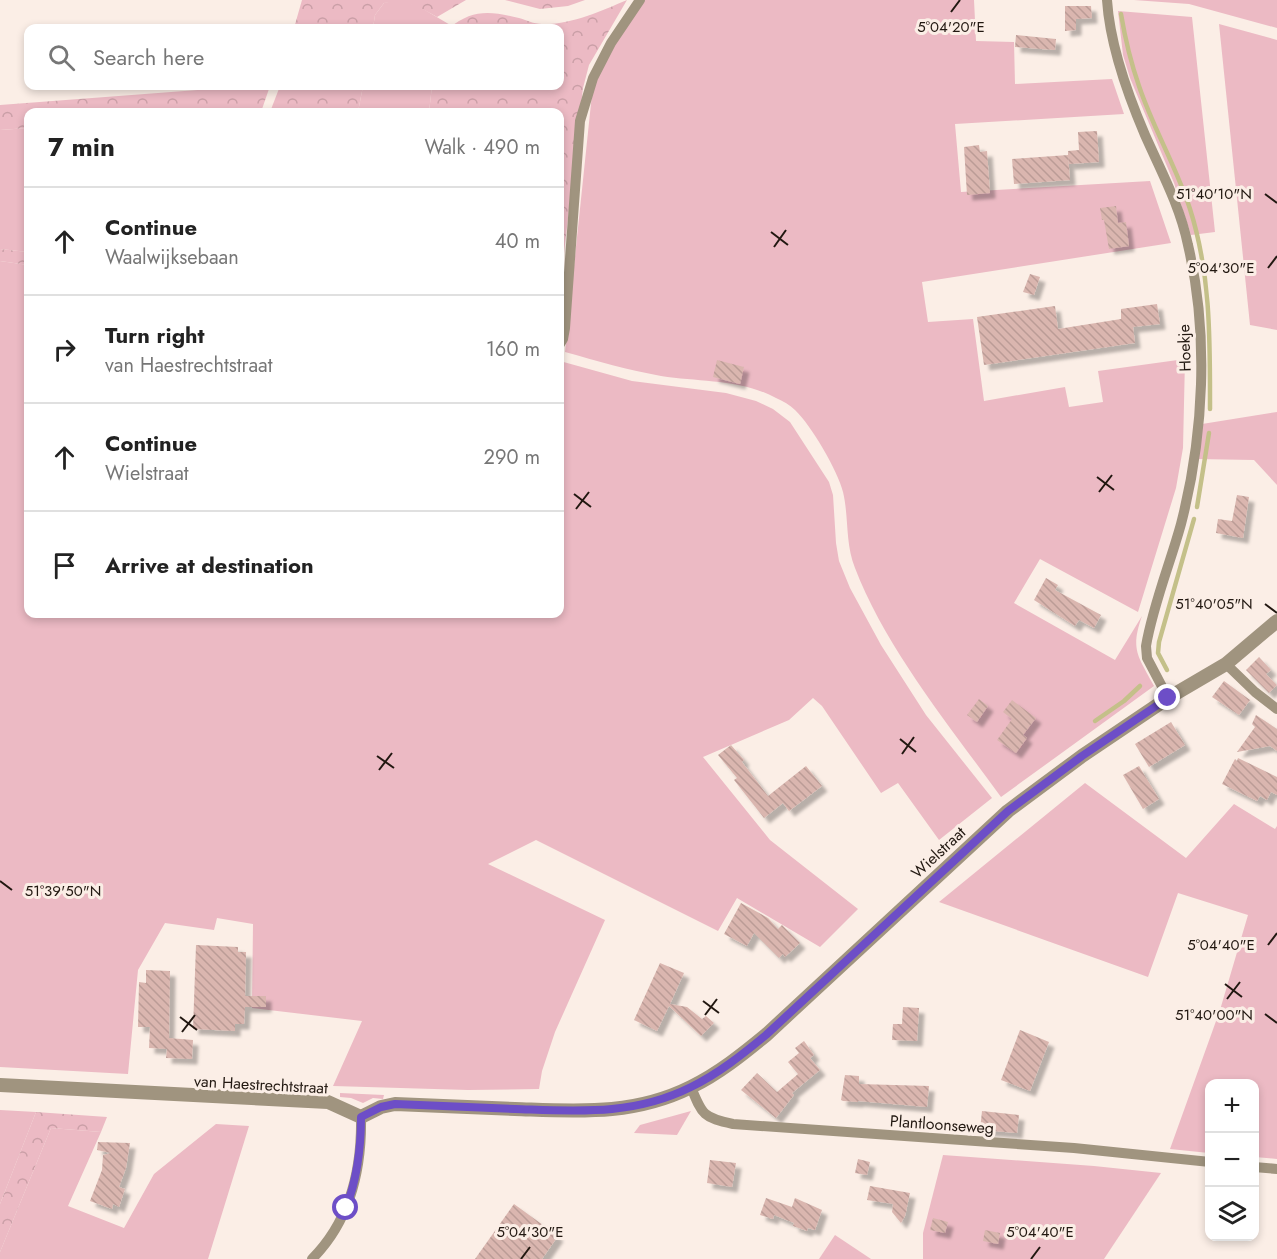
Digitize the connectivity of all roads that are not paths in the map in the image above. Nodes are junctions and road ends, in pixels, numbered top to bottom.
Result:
1 (640, 0) edge
2 (1107, 0) edge
3 (564, 334) edge
4 (1277, 621) edge
5 (1226, 664) junction
6 (1168, 698) junction
7 (1277, 709) edge
8 (0, 1085) edge
9 (691, 1087) junction
10 (361, 1117) junction
11 (1205, 1162) edge
12 (1259, 1167) edge
13 (1277, 1169) edge
14 (312, 1259) edge

1 - 3 street
2 - 6 street, Hoekje
4 - 5 street, Wielstraat
5 - 6 street, Wielstraat
5 - 7 street
6 - 9 street, Wielstraat
8 - 10 street, van Haestrechtstraat
9 - 10 street
9 - 11 street, Plantloonseweg
10 - 14 street
12 - 13 street

